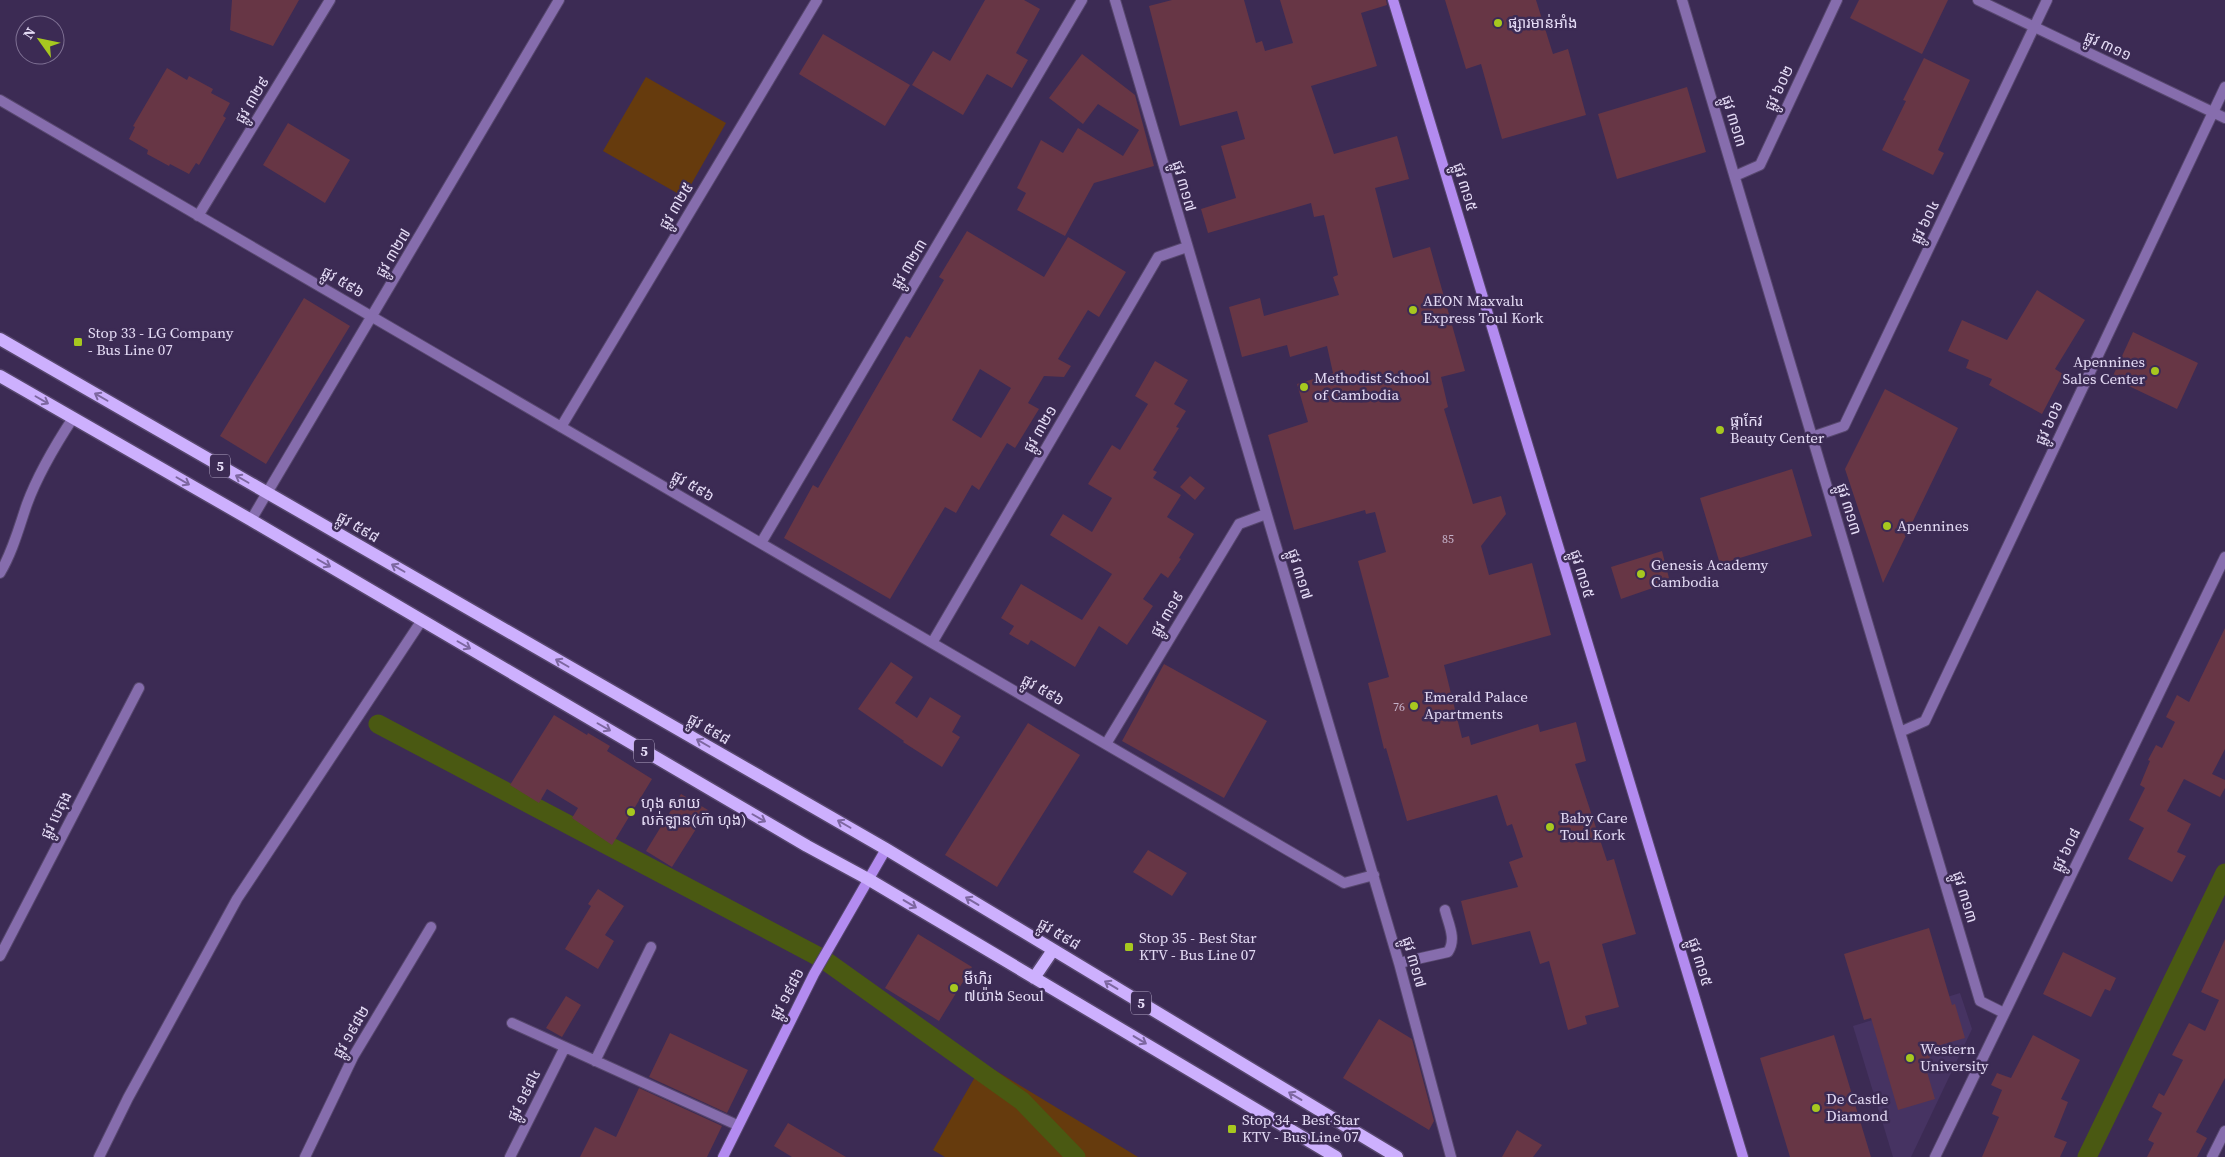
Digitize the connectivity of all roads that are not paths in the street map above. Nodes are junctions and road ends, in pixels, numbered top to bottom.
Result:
1 (330, 0) edge
2 (559, 0) edge
3 (817, 0) edge
4 (1082, 0) edge
5 (1115, 0) edge
6 (1393, 0) edge
7 (1682, 0) edge
8 (1837, 0) edge
9 (1978, 0) edge
10 (2047, 0) edge
11 (2034, 28) junction
12 (2225, 87) edge
13 (0, 100) edge
14 (2213, 112) junction
15 (2225, 118) edge
16 (1735, 176) junction
17 (198, 216) junction
18 (1187, 247) junction
19 (372, 317) junction
20 (0, 338) edge
21 (0, 376) edge
22 (73, 418) junction
23 (561, 427) junction
24 (1812, 437) junction
25 (267, 493) junction
26 (1266, 514) junction
27 (251, 520) junction
28 (761, 543) junction
29 (2225, 557) edge
30 (0, 573) edge
31 (422, 620) junction
32 (932, 643) junction
33 (139, 688) dead end
34 (1900, 732) junction
35 (1106, 744) junction
36 (886, 849) junction
37 (1374, 875) junction
38 (868, 879) junction
39 (1445, 910) dead end
40 (431, 927) dead end
41 (651, 947) dead end
42 (1053, 950) junction
43 (0, 956) edge
44 (1399, 963) junction
45 (1034, 978) junction
46 (2004, 1013) junction
47 (512, 1023) dead end
48 (566, 1047) junction
49 (595, 1061) junction
50 (737, 1125) junction
51 (2225, 1131) edge
52 (99, 1157) edge
53 (305, 1157) edge
54 (510, 1157) edge
55 (722, 1157) edge
56 (1336, 1157) edge
57 (1397, 1157) edge
58 (1451, 1157) edge
59 (1744, 1157) edge
60 (1935, 1157) edge
61 (2212, 1157) edge

1 - 17 street, ផ្លូវ ៣២៩
2 - 19 street, ផ្លូវ ៣២៧
3 - 23 street, ផ្លូវ ៣២៥
4 - 28 street, ផ្លូវ ៣២៣
5 - 18 street, ផ្លូវ ៣១៧
6 - 59 street, ផ្លូវ ៣១៥
7 - 16 street, ផ្លូវ ៣១៣
8 - 16 street, ផ្លូវ ៦០២
9 - 11 street, ផ្លូវ ៣១១
10 - 11 street, ផ្លូវ ៦០៤
11 - 14 street, ផ្លូវ ៣១១
11 - 24 street, ផ្លូវ ៦០៤
12 - 14 street, ផ្លូវ ៦០៦
13 - 17 street, ផ្លូវ ៥៩៦
14 - 15 street, ផ្លូវ ៣១១
14 - 34 street, ផ្លូវ ៦០៦
16 - 24 street, ផ្លូវ ៣១៣
17 - 19 street, ផ្លូវ ៥៩៦
18 - 26 street, ផ្លូវ ៣១៧
18 - 32 street, ផ្លូវ ៣២១
19 - 23 street, ផ្លូវ ៥៩៦
19 - 25 street, ផ្លូវ ៣២៧
25 -> 20 main road, ផ្លូវ ៥៩៨ / 5
21 -> 22 main road, 5
22 -> 27 main road, 5
22 - 30 street
23 - 28 street, ផ្លូវ ៥៩៦
24 - 34 street, ផ្លូវ ៣១៣
25 - 27 street, ផ្លូវ ៣២៧
36 -> 25 main road, ផ្លូវ ៥៩៨ / 5
26 - 35 street, ផ្លូវ ៣១៩
26 - 37 street, ផ្លូវ ៣១៧
27 -> 31 main road, 5
28 - 32 street, ផ្លូវ ៥៩៦
29 - 46 street, ផ្លូវ ៦០៨
31 -> 38 main road, 5
31 - 52 street
32 - 35 street, ផ្លូវ ៥៩៦
33 - 43 street, ផ្លូវ បេតុង
34 - 46 street, ផ្លូវ ៣១៣
35 - 37 street, ផ្លូវ ៥៩៦
36 - 38 street, ផ្លូវ ១៩៨៦
42 -> 36 main road, ផ្លូវ ៥៩៨ / 5
37 - 44 street, ផ្លូវ ៣១៧
38 -> 45 main road, 5
38 - 50 street, ផ្លូវ ១៩៨៦
39 - 44 street
40 - 53 street, ផ្លូវ ១៩៨២
41 - 49 street
42 - 45 main road
57 -> 42 main road, ផ្លូវ ៥៩៨ / 5
44 - 58 street, ផ្លូវ ៣១៧
45 -> 56 main road, 5
46 - 60 street, ផ្លូវ ៦០៨
47 - 48 street
48 - 49 street
48 - 54 street, ផ្លូវ ១៩៨៤
49 - 50 street
50 - 55 street, ផ្លូវ ១៩៨៦
51 - 61 street

